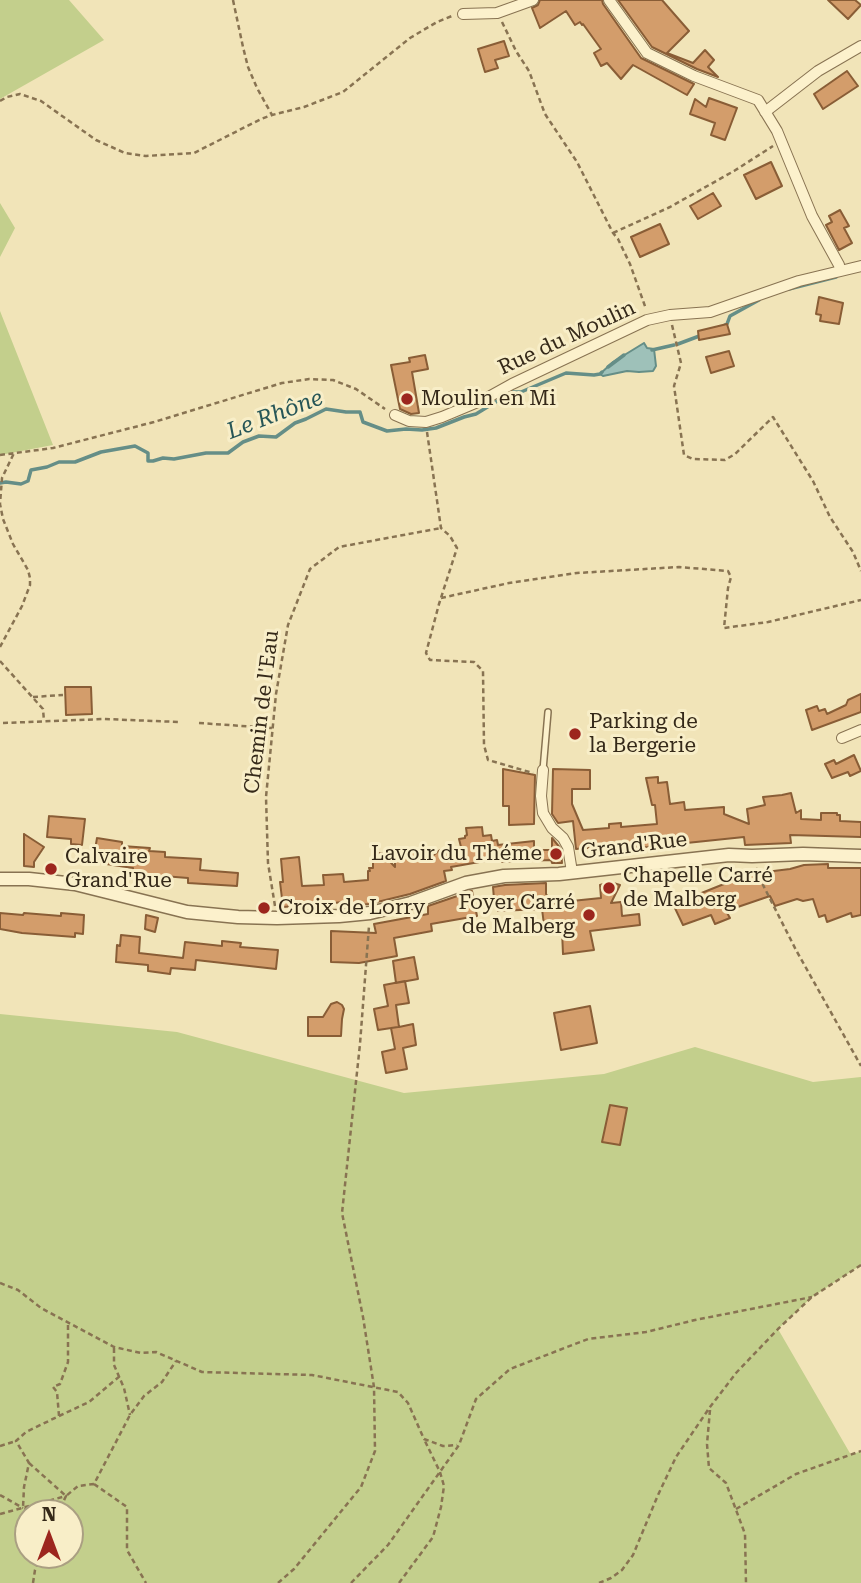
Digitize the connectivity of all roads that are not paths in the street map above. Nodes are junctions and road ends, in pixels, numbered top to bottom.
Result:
1 (533, 0) edge
2 (609, 0) edge
3 (463, 14) road end
4 (861, 46) edge
5 (765, 112) junction
6 (861, 266) edge
7 (840, 271) junction
8 (395, 415) road end
9 (548, 712) dead end
10 (861, 730) edge
11 (842, 738) dead end
12 (543, 772) joint
13 (861, 856) edge
14 (572, 872) junction
15 (0, 879) edge

1 - 3 street
2 - 5 street
4 - 5 street
5 - 7 street
6 - 7 street, Rue du Moulin
7 - 8 street, Rue du Moulin
9 - 12 lane
10 - 11 street
12 - 14 street
13 - 14 street, Grand'Rue
14 - 15 street, Grand'Rue

